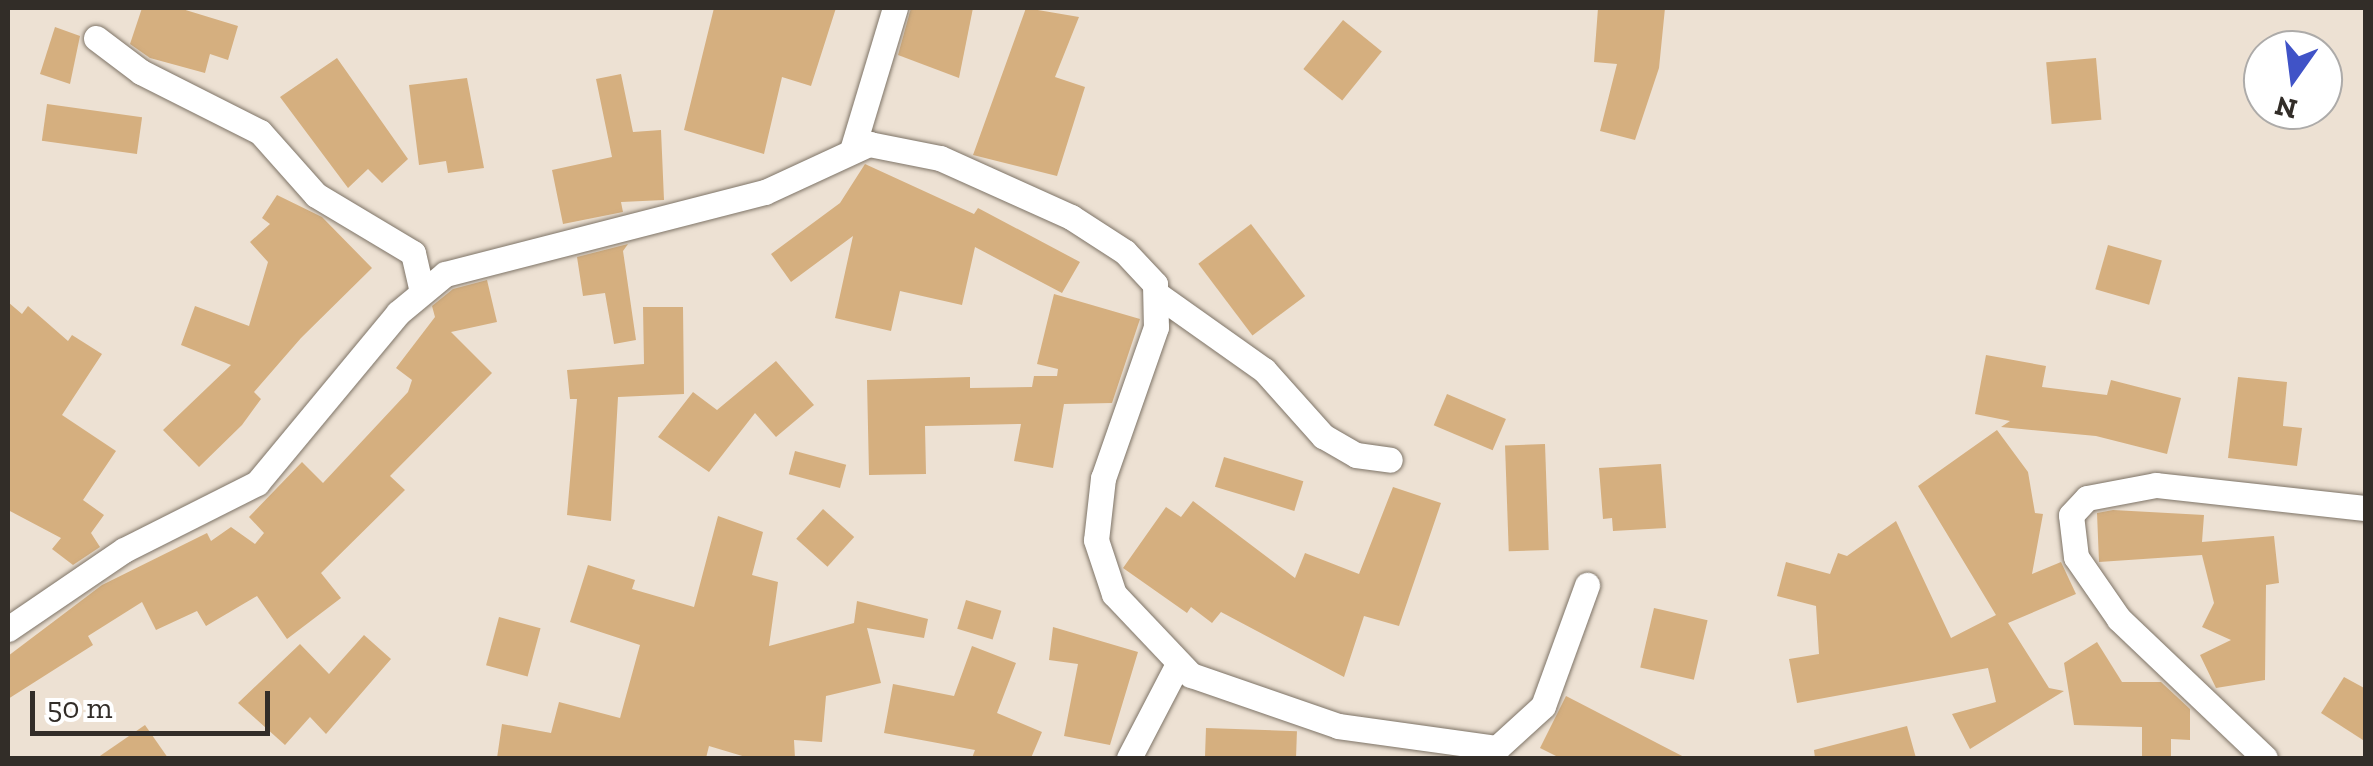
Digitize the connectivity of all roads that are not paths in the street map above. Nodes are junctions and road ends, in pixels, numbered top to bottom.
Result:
1 (895, 8) edge
2 (96, 38) dead end
3 (853, 147) junction
4 (422, 288) junction
5 (1158, 295) junction
6 (1390, 460) dead end
7 (2366, 508) edge
8 (1587, 585) dead end
9 (8, 629) edge
10 (1178, 664) junction
11 (1447, 743) junction
12 (1129, 758) edge
13 (1475, 758) edge
14 (2265, 758) edge

1 - 3 street
2 - 4 street
3 - 4 street
3 - 5 street
4 - 9 street
5 - 6 street
5 - 10 street
7 - 14 street
8 - 11 street
10 - 11 street
10 - 12 street
11 - 13 street

